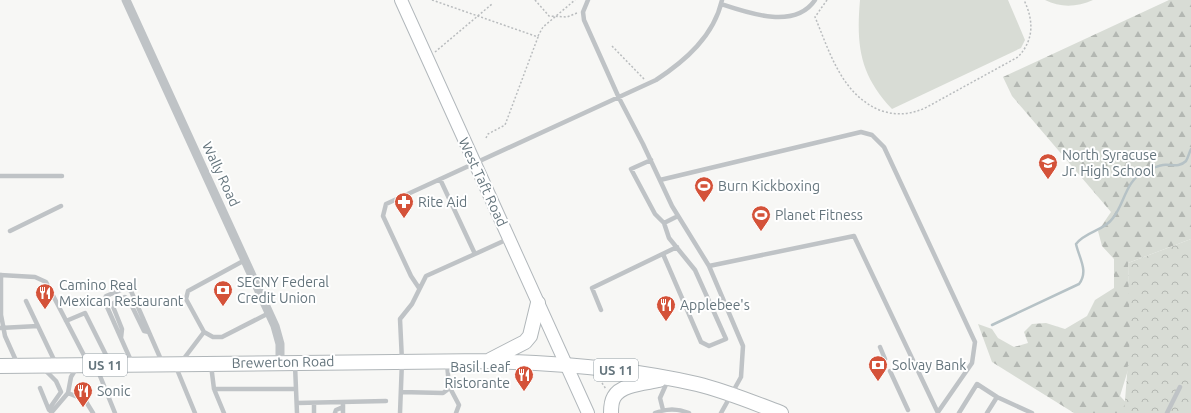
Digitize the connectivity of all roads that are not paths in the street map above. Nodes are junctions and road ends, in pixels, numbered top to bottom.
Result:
1 (126, 0) edge
2 (401, 0) edge
3 (588, 0) edge
4 (815, 0) edge
5 (721, 2) edge
6 (619, 98) junction
7 (651, 160) junction
8 (474, 164) junction
9 (0, 176) edge
10 (62, 176) dead end
11 (440, 179) junction
12 (660, 180) junction
13 (61, 206) dead end
14 (678, 216) junction
15 (664, 223) junction
16 (10, 231) dead end
17 (509, 239) junction
18 (677, 247) junction
19 (475, 254) junction
20 (663, 254) junction
21 (245, 260) junction
22 (709, 266) junction
23 (1, 275) edge
24 (419, 288) junction
25 (26, 301) dead end
26 (538, 303) junction
27 (725, 304) junction
28 (601, 310) dead end
29 (713, 310) junction
30 (269, 313) junction
31 (66, 321) junction
32 (38, 326) junction
33 (2, 328) edge
34 (149, 332) junction
35 (204, 332) junction
36 (121, 338) junction
37 (880, 347) dead end
38 (885, 359) dead end
39 (402, 361) junction
40 (447, 361) junction
41 (488, 361) junction
42 (280, 362) junction
43 (295, 362) junction
44 (211, 363) junction
45 (111, 364) junction
46 (133, 364) junction
47 (173, 364) junction
48 (567, 364) junction
49 (88, 365) junction
50 (0, 366) edge
51 (19, 366) junction
52 (41, 366) junction
53 (56, 366) junction
54 (890, 371) dead end
55 (667, 379) junction
56 (449, 386) junction
57 (1180, 387) dead end
58 (40, 388) dead end
59 (214, 388) junction
60 (296, 389) junction
61 (401, 392) junction
62 (68, 393) junction
63 (730, 394) junction
64 (997, 397) junction
65 (386, 400) dead end
66 (297, 403) junction
67 (314, 403) junction
68 (343, 404) junction
69 (663, 410) junction
70 (908, 410) dead end
71 (670, 411) edge
72 (50, 412) edge
73 (93, 413) edge
74 (115, 413) edge
75 (195, 413) edge
76 (224, 413) edge
77 (297, 413) edge
78 (314, 413) edge
79 (335, 413) edge
80 (343, 413) edge
81 (400, 413) edge
82 (456, 413) edge
83 (588, 413) edge
84 (611, 413) edge
85 (655, 413) edge
86 (689, 413) edge
87 (721, 413) edge
88 (781, 413) edge
89 (938, 413) edge
90 (959, 413) edge
91 (987, 413) edge
92 (1032, 413) edge
93 (1167, 413) edge

1 - 21 street, Wally Road
2 - 8 main road, West Taft Road
3 - 6 lane
4 - 5 lane
5 - 6 lane
6 - 7 lane
6 - 8 lane
7 - 12 lane
7 - 15 lane
8 - 11 lane
8 - 17 main road, West Taft Road
9 - 10 lane
11 - 19 lane
11 - 24 lane
12 - 14 lane
12 - 89 lane
13 - 16 lane
14 - 15 lane
14 - 22 lane
15 - 18 lane
17 - 19 lane
17 - 26 main road, West Taft Road
18 - 20 lane
18 - 29 lane
19 - 24 lane
20 - 28 lane
20 - 29 lane
21 - 30 street, Wally Road
21 - 35 lane
22 - 27 lane
22 - 89 lane
23 - 31 lane
23 - 33 lane
24 - 39 lane
25 - 32 lane
26 - 41 main road
26 - 48 main road, West Taft Road
27 - 29 lane
27 - 63 lane
30 - 35 lane
30 - 42 street, Wally Road
31 - 45 lane
31 - 49 lane
32 - 33 lane
32 - 53 lane
33 - 51 lane
34 - 36 lane
34 - 36 lane
34 - 47 lane
35 - 47 lane
36 - 46 lane
37 - 38 lane
39 - 40 main road, Brewerton Road / US 11
39 - 43 main road, Brewerton Road / US 11
39 - 61 lane
40 - 41 main road, Brewerton Road / US 11
40 - 56 lane
41 - 48 main road, Brewerton Road / US 11
42 - 43 main road, Brewerton Road / US 11
42 - 44 main road, Brewerton Road / US 11
43 - 60 lane
44 - 47 main road, Brewerton Road / US 11
44 - 59 lane
45 - 46 main road, Brewerton Road / US 11
45 - 49 main road, Brewerton Road / US 11
46 - 47 main road, Brewerton Road / US 11
47 - 75 lane
48 - 55 main road, US 11
48 - 83 main road, West Taft Road
49 - 53 main road, Brewerton Road / US 11
49 - 62 lane
49 - 74 lane
50 - 51 main road, Brewerton Road / US 11
51 - 52 main road, Brewerton Road / US 11
52 - 53 main road, Brewerton Road / US 11
52 - 72 lane
54 - 70 lane
55 - 63 main road, US 11
55 - 69 lane
55 - 84 main road
56 - 61 lane
56 - 82 lane
57 - 93 lane
58 - 72 lane
59 - 60 lane
59 - 76 lane
60 - 66 lane
61 - 81 lane
62 - 72 lane
62 - 73 lane
63 - 87 lane
63 - 88 main road, US 11
64 - 90 lane
64 - 91 lane
64 - 92 lane
65 - 68 lane
66 - 67 lane
66 - 77 lane
67 - 68 lane
67 - 78 lane
68 - 79 lane
68 - 80 lane
69 - 71 lane
69 - 85 lane
71 - 86 lane

